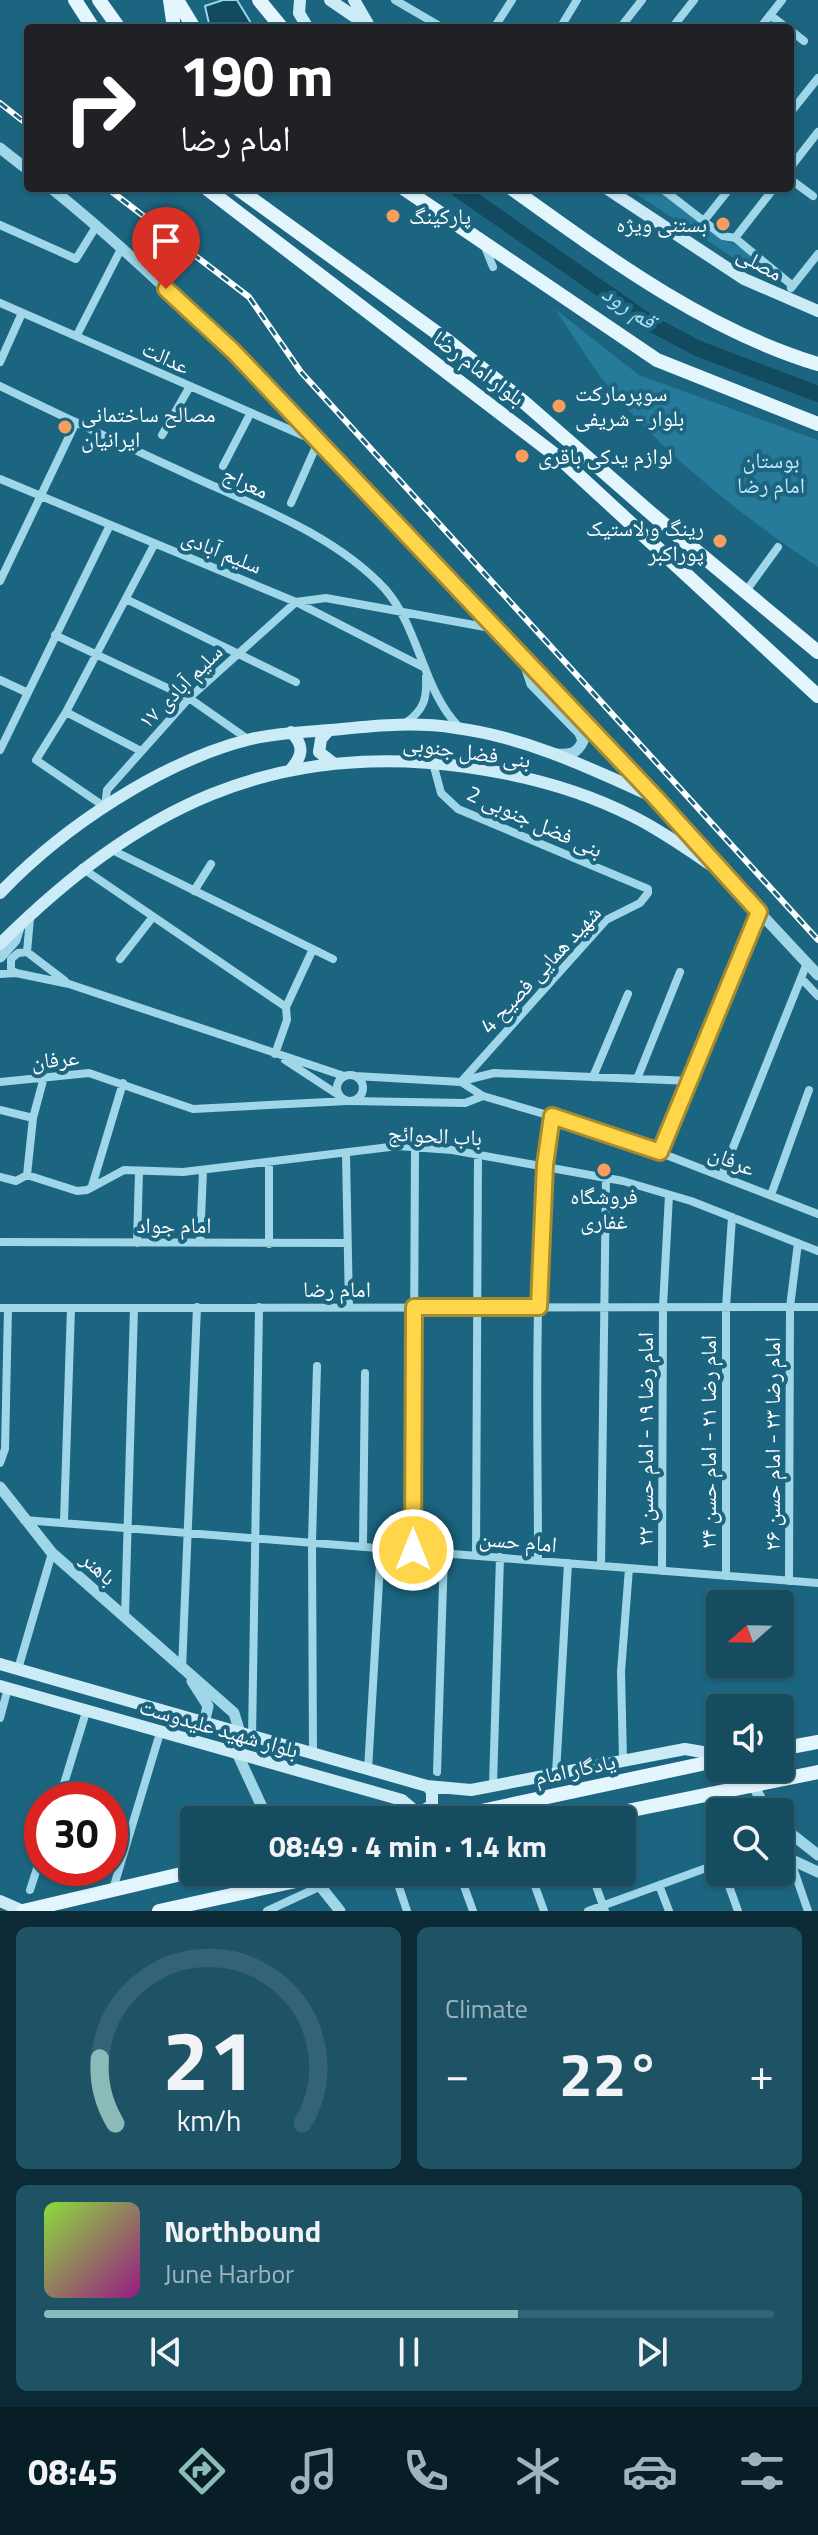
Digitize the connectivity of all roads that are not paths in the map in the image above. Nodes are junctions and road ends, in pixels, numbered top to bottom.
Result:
1 (75, 0) edge
2 (99, 0) edge
3 (170, 0) edge
4 (177, 0) edge
5 (259, 0) edge
6 (300, 0) edge
7 (330, 0) edge
8 (354, 0) edge
9 (395, 0) edge
10 (512, 0) edge
11 (577, 0) edge
12 (642, 0) edge
13 (782, 0) edge
14 (691, 1) edge
15 (770, 15) junction
16 (90, 24) edge
17 (116, 24) edge
18 (173, 24) edge
19 (192, 24) edge
20 (279, 24) edge
21 (306, 24) edge
22 (366, 24) edge
23 (368, 24) edge
24 (436, 24) edge
25 (497, 24) edge
26 (562, 24) edge
27 (623, 24) edge
28 (675, 24) edge
29 (763, 24) edge
30 (782, 24) edge
31 (794, 34) edge
32 (804, 41) dead end
33 (818, 78) edge
34 (794, 108) edge
35 (818, 132) edge
36 (0, 148) edge
37 (794, 163) edge
38 (24, 167) edge
39 (794, 182) edge
40 (56, 192) edge
41 (211, 192) edge
42 (242, 192) edge
43 (409, 192) edge
44 (517, 192) edge
45 (612, 192) edge
46 (666, 192) edge
47 (727, 192) edge
48 (771, 192) edge
49 (813, 196) dead end
50 (703, 222) junction
51 (0, 225) edge
52 (97, 225) junction
53 (735, 238) junction
54 (483, 242) junction
55 (122, 247) junction
56 (818, 254) edge
57 (814, 266) edge
58 (493, 267) dead end
59 (793, 286) junction
60 (783, 298) junction
61 (0, 303) edge
62 (818, 311) edge
63 (22, 313) junction
64 (77, 335) junction
65 (0, 362) edge
66 (818, 364) edge
67 (0, 386) edge
68 (189, 388) junction
69 (250, 414) junction
70 (76, 422) junction
71 (818, 424) edge
72 (162, 435) dead end
73 (318, 442) junction
74 (223, 466) dead end
75 (0, 479) edge
76 (40, 497) junction
77 (291, 503) dead end
78 (109, 527) junction
79 (154, 545) junction
80 (778, 547) dead end
81 (0, 581) edge
82 (746, 591) junction
83 (126, 599) junction
84 (296, 602) junction
85 (400, 612) junction
86 (496, 629) junction
87 (55, 635) junction
88 (800, 636) junction
89 (818, 644) edge
90 (818, 652) edge
91 (236, 654) junction
92 (95, 656) junction
93 (526, 664) junction
94 (425, 668) junction
95 (0, 680) edge
96 (296, 682) dead end
97 (26, 692) junction
98 (818, 696) edge
99 (189, 698) junction
100 (66, 712) junction
101 (407, 722) junction
102 (459, 728) junction
103 (329, 730) junction
104 (291, 732) junction
105 (249, 740) junction
106 (0, 750) edge
107 (141, 751) junction
108 (555, 754) junction
109 (333, 763) junction
110 (433, 763) junction
111 (292, 768) junction
112 (656, 798) junction
113 (105, 807) junction
114 (110, 849) junction
115 (211, 864) dead end
116 (82, 868) junction
117 (721, 872) junction
118 (648, 889) joint
119 (194, 891) junction
120 (0, 893) edge
121 (759, 912) junction
122 (30, 915) junction
123 (152, 918) junction
124 (20, 924) junction
125 (0, 944) edge
126 (313, 949) junction
127 (27, 952) junction
128 (0, 957) edge
129 (120, 959) dead end
130 (333, 959) dead end
131 (807, 963) junction
132 (680, 972) dead end
133 (16, 973) junction
134 (0, 974) edge
135 (818, 975) edge
136 (801, 978) junction
137 (69, 984) junction
138 (628, 994) dead end
139 (818, 996) edge
140 (286, 1007) junction
141 (275, 1054) junction
142 (344, 1076) junction
143 (355, 1076) junction
144 (44, 1077) junction
145 (593, 1077) junction
146 (637, 1079) junction
147 (691, 1081) junction
148 (0, 1082) edge
149 (461, 1082) junction
150 (123, 1083) junction
151 (809, 1090) dead end
152 (483, 1096) junction
153 (346, 1099) junction
154 (0, 1110) edge
155 (552, 1116) junction
156 (33, 1118) junction
157 (415, 1147) junction
158 (660, 1152) junction
159 (478, 1154) junction
160 (346, 1155) junction
161 (269, 1164) junction
162 (545, 1165) junction
163 (203, 1170) junction
164 (139, 1171) junction
165 (27, 1175) junction
166 (722, 1175) junction
167 (0, 1177) edge
168 (606, 1178) junction
169 (92, 1187) junction
170 (669, 1195) junction
171 (771, 1195) junction
172 (818, 1214) edge
173 (732, 1217) junction
174 (0, 1242) edge
175 (137, 1243) junction
176 (200, 1243) junction
177 (347, 1243) junction
178 (798, 1243) junction
179 (269, 1244) junction
180 (818, 1251) edge
181 (197, 1307) junction
182 (259, 1307) junction
183 (349, 1307) junction
184 (414, 1307) junction
185 (476, 1307) junction
186 (539, 1307) junction
187 (605, 1307) junction
188 (663, 1307) junction
189 (726, 1307) junction
190 (790, 1307) junction
191 (818, 1307) edge
192 (4, 1308) edge
193 (71, 1308) junction
194 (134, 1308) junction
195 (317, 1366) dead end
196 (365, 1373) dead end
197 (0, 1463) edge
198 (0, 1487) edge
199 (23, 1520) junction
200 (64, 1521) junction
201 (127, 1526) junction
202 (189, 1532) junction
203 (253, 1537) junction
204 (312, 1542) junction
205 (363, 1546) junction
206 (381, 1547) junction
207 (413, 1550) junction
208 (52, 1553) junction
209 (444, 1553) junction
210 (476, 1555) junction
211 (500, 1557) junction
212 (538, 1560) junction
213 (568, 1563) junction
214 (601, 1566) junction
215 (629, 1568) junction
216 (662, 1571) junction
217 (726, 1576) junction
218 (789, 1581) junction
219 (818, 1583) edge
220 (125, 1618) junction
221 (0, 1664) edge
222 (18, 1669) junction
223 (182, 1669) junction
224 (4, 1687) edge
225 (86, 1712) junction
226 (0, 1718) edge
227 (204, 1724) junction
228 (160, 1733) junction
229 (246, 1737) junction
230 (818, 1742) edge
231 (794, 1746) edge
232 (706, 1754) edge
233 (238, 1755) junction
234 (313, 1755) junction
235 (623, 1760) junction
236 (706, 1761) edge
237 (368, 1770) junction
238 (437, 1772) dead end
239 (818, 1772) edge
240 (556, 1773) junction
241 (65, 1782) edge
242 (493, 1785) junction
243 (427, 1786) junction
244 (754, 1786) junction
245 (710, 1793) junction
246 (717, 1798) edge
247 (758, 1798) edge
248 (262, 1806) edge
249 (406, 1806) edge
250 (431, 1806) edge
251 (502, 1806) edge
252 (636, 1809) edge
253 (794, 1836) edge
254 (818, 1855) edge
255 (794, 1861) edge
256 (706, 1868) edge
257 (794, 1871) edge
258 (818, 1872) edge
259 (180, 1874) edge
260 (659, 1885) junction
261 (31, 1886) edge
262 (295, 1886) edge
263 (310, 1886) edge
264 (320, 1886) edge
265 (399, 1886) edge
266 (464, 1886) edge
267 (535, 1886) edge
268 (596, 1886) edge
269 (729, 1886) edge
270 (113, 1889) junction
271 (30, 1890) dead end
272 (73, 1899) junction
273 (0, 1901) edge
274 (604, 1908) edge
275 (23, 1911) edge
276 (62, 1911) edge
277 (159, 1911) edge
278 (267, 1911) edge
279 (340, 1911) edge
280 (407, 1911) edge
281 (473, 1911) edge
282 (544, 1911) edge
283 (588, 1911) edge
284 (669, 1911) edge
285 (738, 1911) edge
286 (808, 1911) edge

1 - 16 main road
2 - 17 main road
3 - 18 main road
4 - 19 main road
5 - 20 main road
6 - 21 main road
7 - 22 main road
8 - 23 main road
9 - 24 street
10 - 25 street
11 - 26 street
12 - 27 street
13 - 15 street
14 - 28 street
15 - 29 street
15 - 30 street
31 - 32 street
33 - 34 street
35 - 37 street
36 - 38 street
39 - 49 street
40 - 52 street
41 - 98 main road, بلوار امام رضا
42 - 82 main road, بلوار امام رضا
43 - 54 main road
44 - 66 main road
45 - 60 main road, مصلی
46 - 50 street
47 - 50 street
48 - 53 street
50 - 53 street
51 - 52 street
52 - 55 street
53 - 59 street
54 - 58 street
54 - 71 main road
55 - 64 street
55 - 73 street
56 - 57 street
57 - 59 street
59 - 60 street
60 - 62 main road, مصلی
61 - 63 street, عدالت
63 - 64 street, عدالت
63 - 65 street
64 - 68 street, عدالت
67 - 70 street, معراج
68 - 69 street, عدالت
68 - 72 street
69 - 73 street, عدالت
69 - 74 street
70 - 76 street
70 - 85 street, معراج
73 - 77 street
73 - 86 street
75 - 76 street, سلیم آبادی
76 - 78 street, سلیم آبادی
76 - 81 street
78 - 79 street, سلیم آبادی
78 - 87 street
79 - 83 street
79 - 84 street, سلیم آبادی
80 - 82 street
82 - 88 main road, بلوار امام رضا
83 - 91 street
83 - 92 street
84 - 85 street
84 - 91 street, سلیم آبادی ۱۷
84 - 94 street, سلیم آبادی
85 - 86 street
85 - 94 street, معراج
86 - 93 street
87 - 92 street
87 - 97 street
88 - 89 main road
88 - 90 main road, بلوار امام رضا
91 - 96 street
91 - 99 street, سلیم آبادی ۱۷
92 - 99 street
92 - 100 street
93 - 108 street
93 - 112 street
94 - 101 street, معراج
94 - 102 street, معراج
95 - 97 street
97 - 106 street
99 - 105 street
99 - 107 street, سلیم آبادی ۱۷
100 - 107 street
100 - 113 street
101 - 102 main road, بنی فضل جنوبی
101 - 103 main road, بنی فضل جنوبی
102 - 108 main road, بنی فضل جنوبی
103 - 104 main road, بنی فضل جنوبی
103 - 109 main road
104 - 105 main road, بنی فضل جنوبی
104 - 111 main road
105 - 113 main road, بنی فضل جنوبی
107 - 113 street, سلیم آبادی ۱۷
108 - 112 main road, بنی فضل جنوبی
109 - 110 main road, بنی فضل جنوبی
109 - 111 main road, بنی فضل جنوبی
110 - 117 main road, بنی فضل جنوبی
110 - 118 street, بنی فضل جنوبی 2
111 - 114 main road, بنی فضل جنوبی
112 - 117 street
113 - 120 main road, بنی فضل جنوبی
114 - 116 main road, بنی فضل جنوبی
114 - 119 street
115 - 119 street
116 - 122 main road, بنی فضل جنوبی
116 - 123 street
117 - 121 street
118 - 149 street, شهید همایی فصیح 4
119 - 126 street
121 - 131 street
121 - 147 street
122 - 124 main road, بنی فضل جنوبی
122 - 127 street
123 - 129 street
123 - 140 street
124 - 125 main road, بنی فضل جنوبی
124 - 128 street
126 - 130 street
126 - 140 street
127 - 133 street
127 - 137 street
131 - 135 street
131 - 136 street
132 - 146 street
133 - 134 street
133 - 137 street
136 - 139 street
136 - 166 street
137 - 141 street
138 - 145 street
140 - 141 street
141 - 142 street
141 - 153 street
142 - 143 street
142 - 153 street
143 - 149 street
143 - 153 street
144 - 148 street, عرفان
144 - 150 street, عرفان
144 - 156 street
145 - 146 street
145 - 149 street
146 - 147 street
147 - 158 street
149 - 152 street
150 - 153 street, عرفان
150 - 169 street
151 - 171 street
152 - 153 street, عرفان
152 - 155 street, عرفان
154 - 156 street
155 - 158 street, عرفان
155 - 162 street
156 - 165 street
157 - 159 street, باب الحوائج
157 - 160 street, باب الحوائج
157 - 184 street
158 - 166 street, عرفان
159 - 162 street, باب الحوائج
159 - 185 street
160 - 161 street, باب الحوائج
160 - 177 street
161 - 163 street, باب الحوائج
161 - 179 street
162 - 168 street, باب الحوائج
162 - 186 street
163 - 164 street, باب الحوائج
163 - 176 street
164 - 169 street, باب الحوائج
164 - 175 street
165 - 167 street
165 - 169 street
166 - 171 street, عرفان
168 - 170 street, باب الحوائج
168 - 187 street
170 - 173 street, باب الحوائج
170 - 188 street, امام رضا ۱۹ - امام حسن ۲۲
171 - 172 street, عرفان
173 - 178 street, باب الحوائج
173 - 189 street, امام رضا ۲۱ - امام حسن ۲۴
174 - 175 street, امام جواد
175 - 176 street, امام جواد
176 - 179 street, امام جواد
177 - 179 street, امام جواد
177 - 183 street
178 - 180 street, باب الحوائج
178 - 190 street, امام رضا ۲۳ - امام حسن ۲۶
181 - 182 street, امام رضا
181 - 194 street, امام رضا
181 - 202 street
182 - 183 street, امام رضا
182 - 203 street
183 - 184 street, امام رضا
184 - 185 street, امام رضا
184 - 207 street
185 - 186 street, امام رضا
185 - 210 street
186 - 187 street, امام رضا
186 - 212 street
187 - 188 street, امام رضا
187 - 214 street
188 - 189 street, امام رضا
188 - 216 street, امام رضا ۱۹ - امام حسن ۲۲
189 - 190 street, امام رضا
189 - 217 street, امام رضا ۲۱ - امام حسن ۲۴
190 - 191 street, امام رضا
190 - 218 street, امام رضا ۲۳ - امام حسن ۲۶
192 - 193 street, امام رضا
192 - 197 street
193 - 194 street, امام رضا
193 - 200 street
194 - 201 street
195 - 204 street
196 - 205 street
198 - 199 street, باهنر
199 - 200 street, امام حسن
199 - 208 street, باهنر
200 - 201 street, امام حسن
201 - 202 street, امام حسن
201 - 220 street
202 - 203 street, امام حسن
202 - 223 street
203 - 204 street, امام حسن
203 - 229 street
204 - 205 street, امام حسن
204 - 234 street
205 - 206 street, امام حسن
206 - 207 street, امام حسن
206 - 237 street
207 - 209 street, امام حسن
208 - 220 street, باهنر
208 - 222 street
209 - 210 street, امام حسن
209 - 238 street
210 - 211 street, امام حسن
211 - 212 street, امام حسن
211 - 242 street
212 - 213 street, امام حسن
213 - 214 street, امام حسن
213 - 240 street
214 - 215 street, امام حسن
215 - 216 street, امام حسن
215 - 235 street
216 - 217 street, امام حسن
217 - 218 street, امام حسن
218 - 219 street, امام حسن
220 - 223 street, باهنر
221 - 222 main road, بلوار شهید علیدوست
222 - 227 main road, بلوار شهید علیدوست
223 - 227 street, باهنر
223 - 229 street, باهنر
224 - 225 main road, بلوار شهید علیدوست
224 - 226 street
225 - 228 main road, بلوار شهید علیدوست
225 - 241 street
227 - 229 main road, بلوار شهید علیدوست
228 - 233 main road, بلوار شهید علیدوست
228 - 270 street
229 - 234 main road, بلوار شهید علیدوست
230 - 231 main road
232 - 235 main road, بلوار شهید علیدوست
233 - 248 street
233 - 249 main road, بلوار شهید علیدوست
234 - 237 main road, بلوار شهید علیدوست
235 - 240 main road, بلوار شهید علیدوست
236 - 251 main road, یادگار امام
237 - 243 main road, بلوار شهید علیدوست
239 - 244 main road
240 - 242 main road, بلوار شهید علیدوست
242 - 243 main road, بلوار شهید علیدوست
243 - 250 main road
244 - 245 main road
244 - 247 street
245 - 246 street
245 - 252 main road
253 - 254 street
255 - 258 street
256 - 260 street
257 - 286 street
259 - 270 main road
260 - 274 street
260 - 284 street
261 - 271 street
262 - 277 main road
263 - 278 street
264 - 279 street
265 - 280 street
266 - 281 street
267 - 282 street
268 - 274 street
269 - 285 street
270 - 272 main road
272 - 275 main road
272 - 276 main road
273 - 275 main road
274 - 283 street

